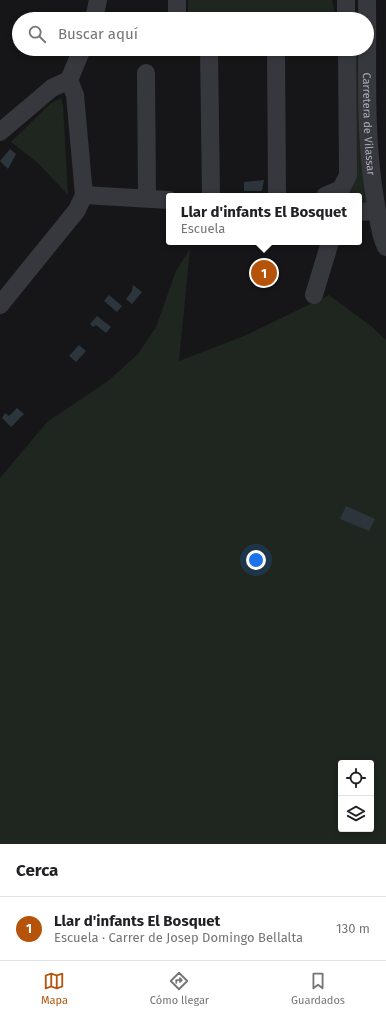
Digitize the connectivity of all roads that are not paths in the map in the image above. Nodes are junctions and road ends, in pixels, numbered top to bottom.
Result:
1 (98, 0) edge
2 (177, 0) edge
3 (346, 0) edge
4 (367, 0) edge
5 (95, 12) edge
6 (177, 12) edge
7 (346, 12) edge
8 (367, 12) edge
9 (79, 56) edge
10 (209, 56) edge
11 (276, 56) edge
12 (347, 56) edge
13 (367, 56) edge
14 (146, 73) dead end
15 (70, 80) junction
16 (0, 132) edge
17 (211, 193) edge
18 (277, 193) edge
19 (332, 193) edge
20 (84, 195) junction
21 (147, 198) junction
22 (166, 200) edge
23 (377, 211) junction
24 (362, 212) edge
25 (329, 245) edge
26 (386, 247) edge
27 (314, 295) dead end
28 (0, 305) edge

1 - 5 street
2 - 6 street
3 - 7 street
4 - 8 street, Carretera de Vilassar
9 - 15 street
10 - 17 street
11 - 18 street
12 - 19 street
13 - 23 street, Carretera de Vilassar
14 - 21 street
15 - 16 street
15 - 20 street
20 - 21 street
20 - 28 street
21 - 22 street
23 - 24 street
23 - 26 street, Carretera de Vilassar
25 - 27 street

